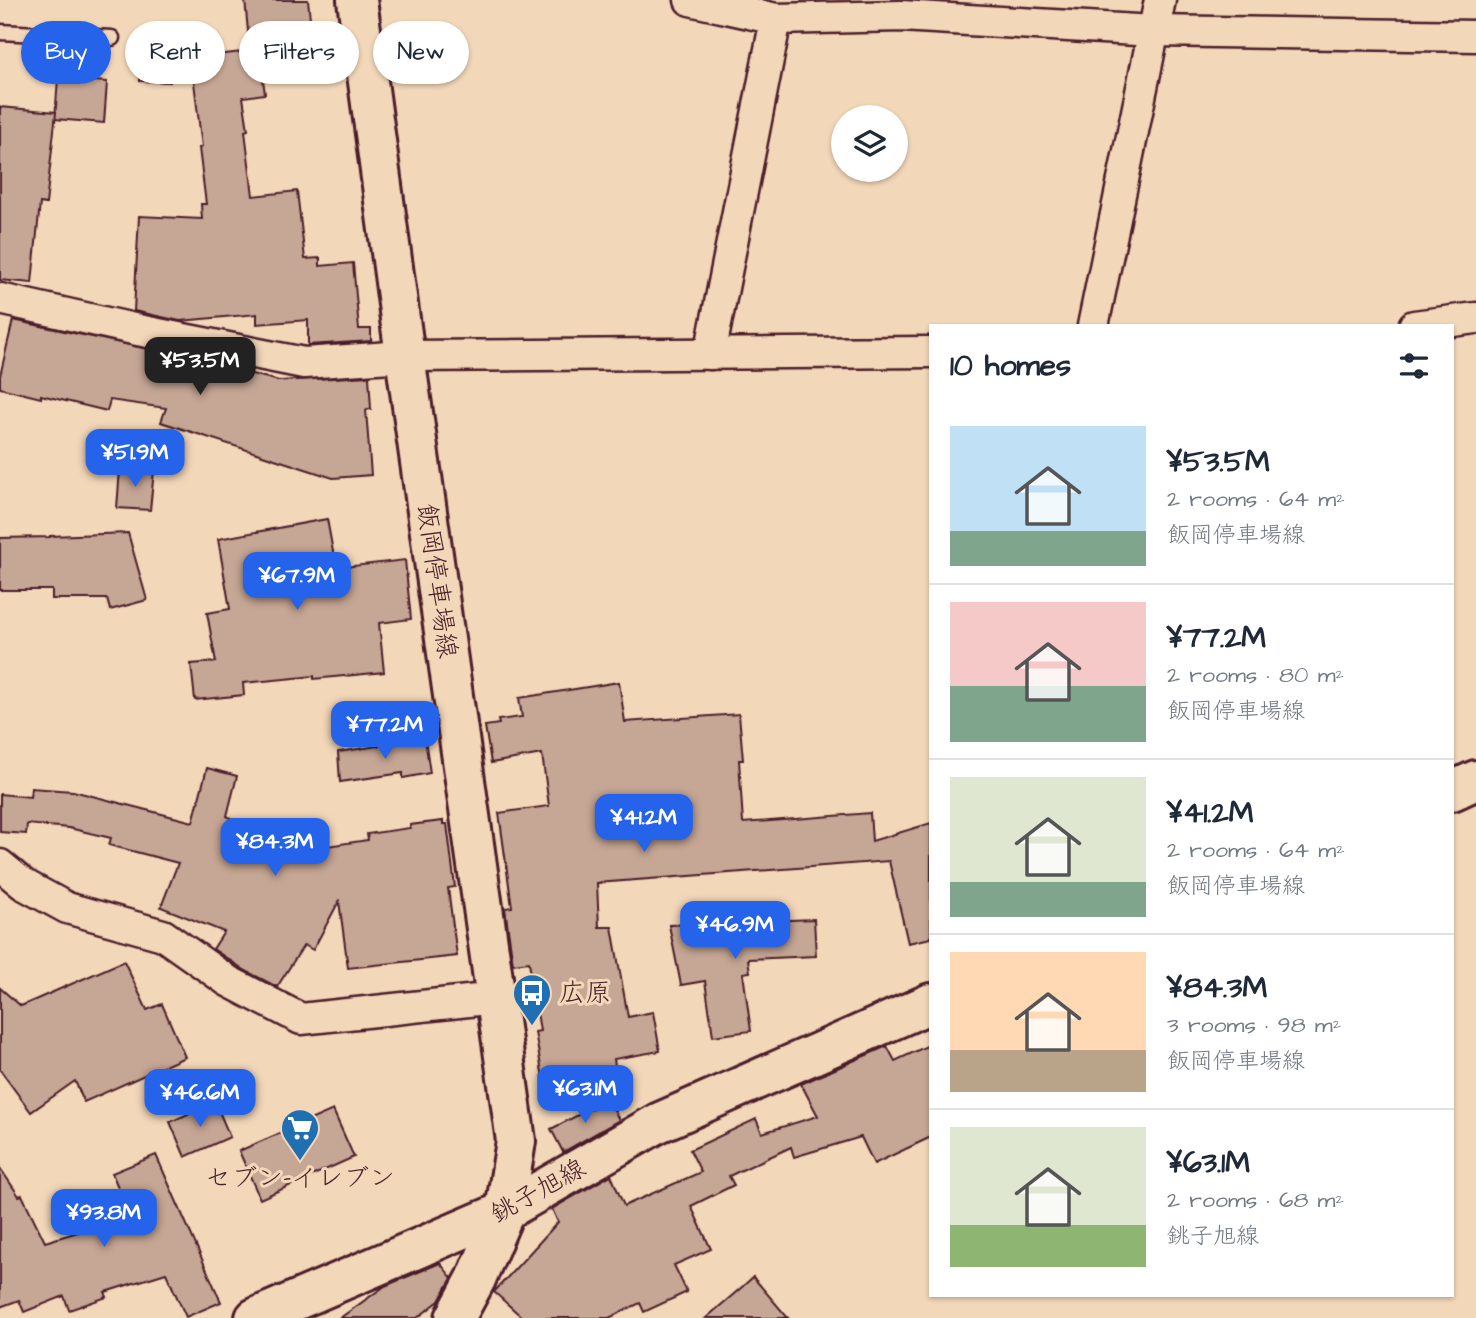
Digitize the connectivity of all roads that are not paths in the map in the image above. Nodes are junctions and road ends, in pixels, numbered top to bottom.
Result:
1 (357, 0) edge
2 (690, 0) edge
3 (1160, 0) edge
4 (776, 19) junction
5 (1153, 31) junction
6 (0, 32) edge
7 (1476, 36) edge
8 (112, 38) dead end
9 (0, 299) edge
10 (1476, 318) edge
11 (1093, 324) edge
12 (1430, 324) edge
13 (929, 352) edge
14 (710, 354) junction
15 (405, 356) junction
16 (1476, 780) edge
17 (1454, 790) edge
18 (0, 865) edge
19 (496, 998) junction
20 (929, 1004) edge
21 (505, 1211) junction
22 (255, 1318) edge
23 (455, 1318) edge

1 - 15 main road, 飯岡停車場線
2 - 4 street
3 - 5 street
4 - 5 street
4 - 14 street
5 - 7 street
5 - 11 street
6 - 8 lane
9 - 15 street
10 - 12 street
13 - 14 street
14 - 15 street
15 - 19 main road, 飯岡停車場線
16 - 17 main road
18 - 19 street
19 - 21 main road, 飯岡停車場線
20 - 21 main road, 銚子旭線
21 - 22 main road, 銚子旭線
21 - 23 main road, 飯岡停車場線

